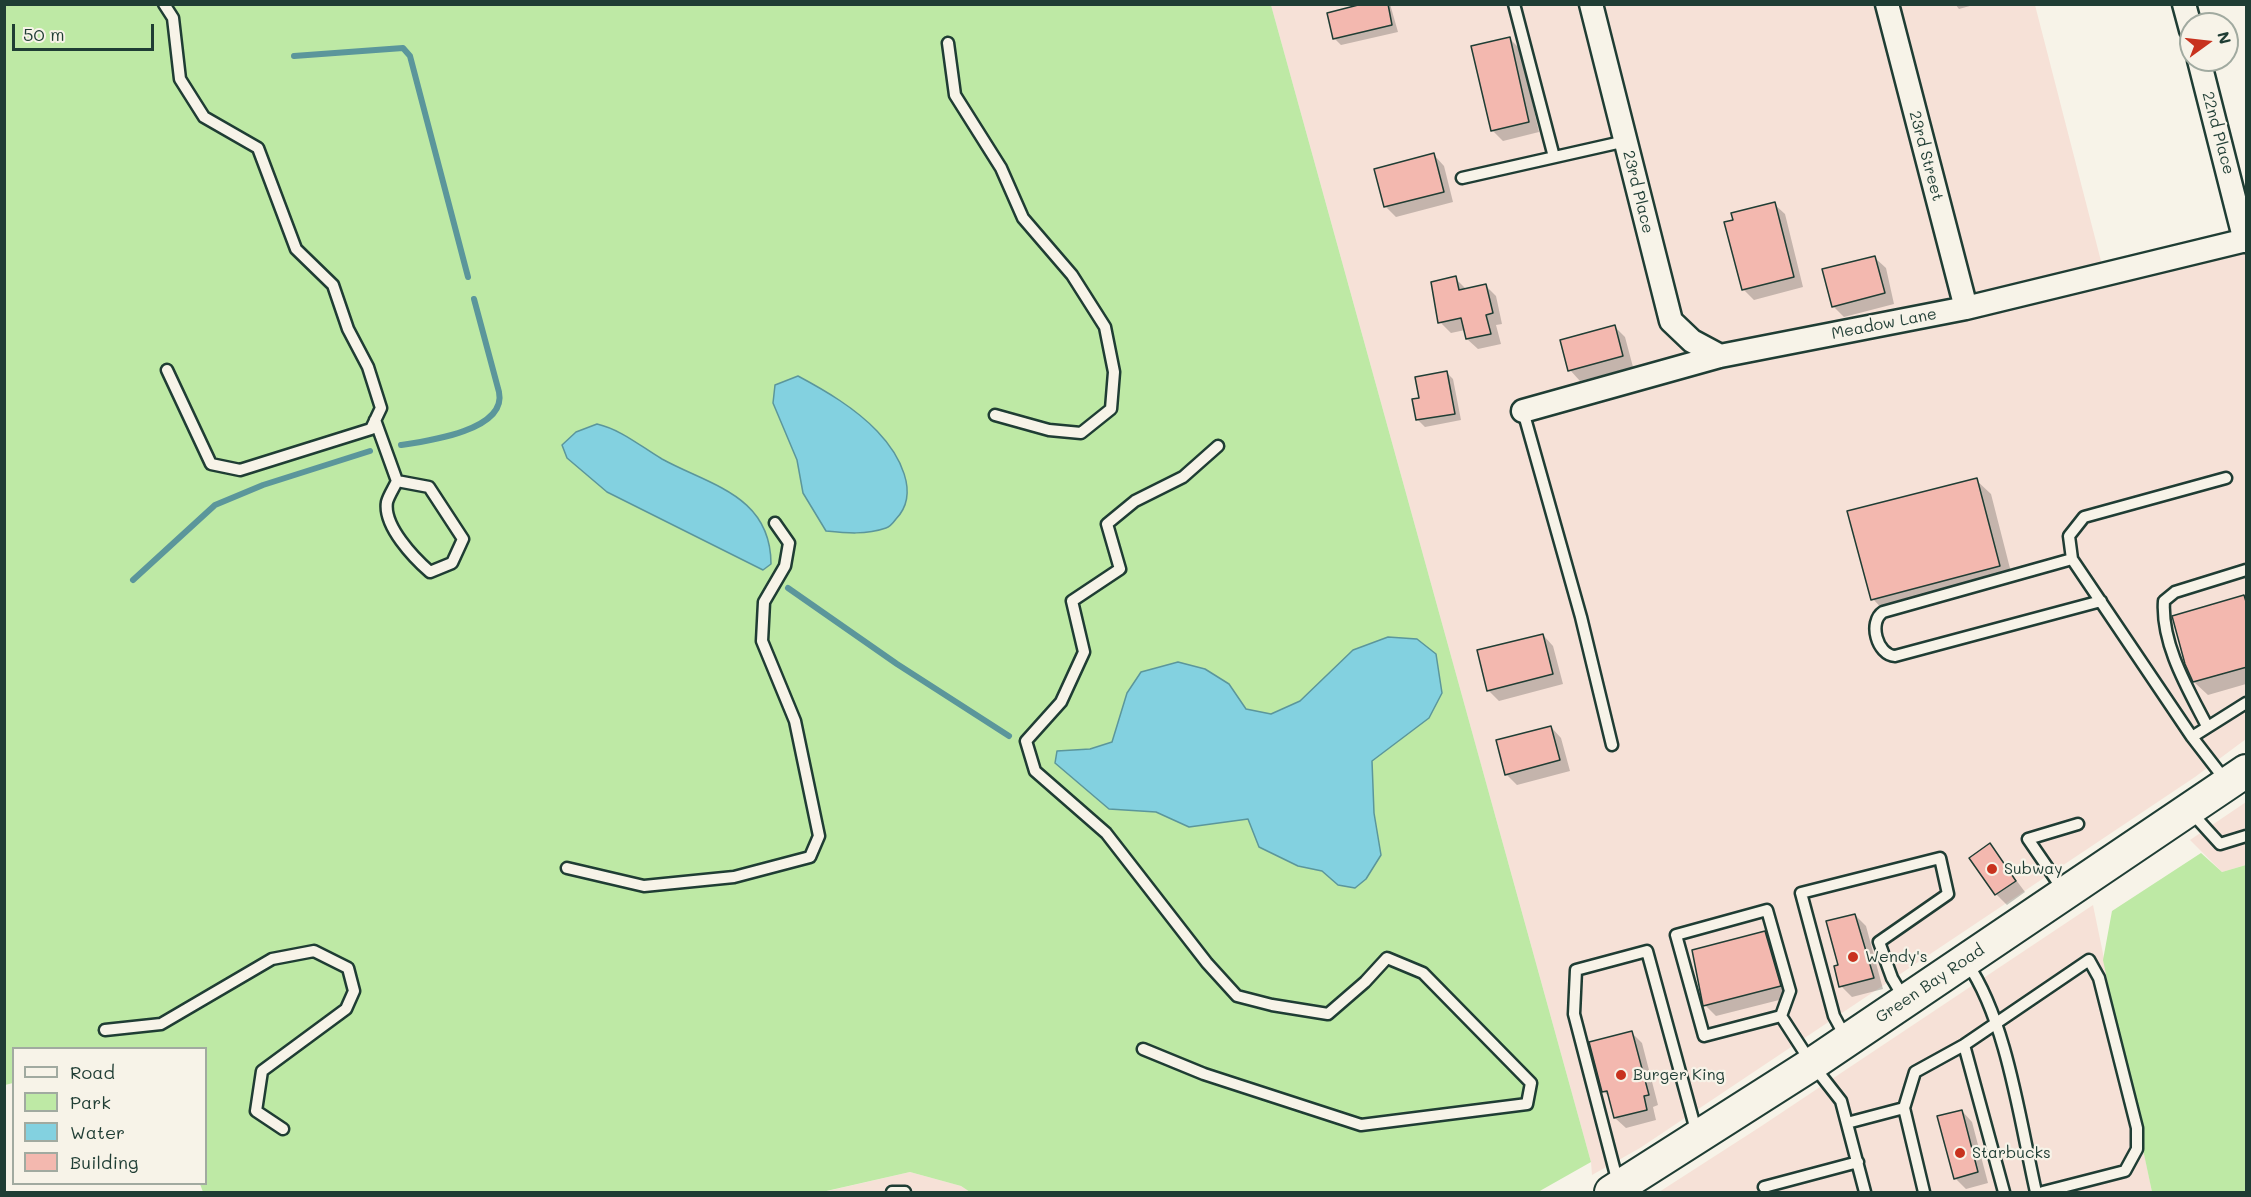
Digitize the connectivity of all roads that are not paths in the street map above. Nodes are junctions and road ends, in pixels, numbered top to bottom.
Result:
1 (164, 4) edge
2 (1514, 4) edge
3 (1591, 4) edge
4 (1887, 4) edge
5 (948, 43) dead end
6 (2202, 72) edge
7 (1626, 141) junction
8 (1554, 157) junction
9 (1462, 178) dead end
10 (2246, 241) edge
11 (1966, 308) junction
12 (1720, 356) junction
13 (167, 370) dead end
14 (1523, 411) joint
15 (995, 415) dead end
16 (375, 420) junction
17 (1218, 446) dead end
18 (2226, 478) dead end
19 (397, 481) junction
20 (776, 523) dead end
21 (2072, 560) junction
22 (2247, 570) edge
23 (2100, 601) junction
24 (2247, 703) edge
25 (2207, 726) junction
26 (2192, 736) junction
27 (1612, 745) dead end
28 (2237, 778) edge
29 (2189, 810) junction
30 (2078, 824) dead end
31 (2247, 836) edge
32 (567, 867) dead end
33 (2065, 893) junction
34 (1966, 960) junction
35 (1905, 1000) junction
36 (1781, 1016) junction
37 (1997, 1023) junction
38 (105, 1030) dead end
39 (1847, 1039) junction
40 (1964, 1045) junction
41 (1143, 1049) dead end
42 (1812, 1064) junction
43 (1904, 1108) junction
44 (1847, 1123) junction
45 (283, 1129) dead end
46 (1698, 1137) junction
47 (1858, 1162) junction
48 (1764, 1187) dead end
49 (1615, 1190) edge
50 (892, 1192) edge
51 (904, 1192) edge
52 (1865, 1192) edge
53 (1924, 1192) edge
54 (2004, 1192) edge
55 (2036, 1192) edge
56 (2043, 1192) edge

1 - 16 lane
2 - 8 lane
3 - 7 street, 23rd Place
4 - 11 street, 23rd Street
5 - 15 lane
6 - 10 street, 22nd Place
7 - 8 lane
7 - 12 street, 23rd Place
8 - 9 lane
10 - 11 street, Meadow Lane
11 - 12 street, Meadow Lane
12 - 14 street, Meadow Lane
13 - 16 lane
14 - 27 lane
16 - 19 lane
17 - 41 lane
18 - 21 lane
19 - 19 lane
20 - 32 lane
21 - 23 lane
21 - 23 lane
22 - 25 lane
23 - 26 lane
24 - 25 lane
25 - 26 lane
26 - 28 lane
28 - 29 main road, Green Bay Road
29 - 31 lane
29 - 33 main road, Green Bay Road
30 - 33 lane
33 - 34 main road, Green Bay Road
34 - 35 main road, Green Bay Road
34 - 37 lane
35 - 39 main road, Green Bay Road
35 - 39 lane
36 - 36 lane
36 - 42 lane
37 - 40 lane
37 - 55 lane
37 - 56 lane
38 - 45 lane
39 - 42 main road, Green Bay Road
40 - 43 lane
40 - 54 lane
42 - 44 lane
42 - 46 main road, Green Bay Road
43 - 44 lane
43 - 53 lane
44 - 47 lane
46 - 49 main road, Green Bay Road
46 - 49 lane
47 - 48 lane
47 - 52 lane
50 - 51 lane

